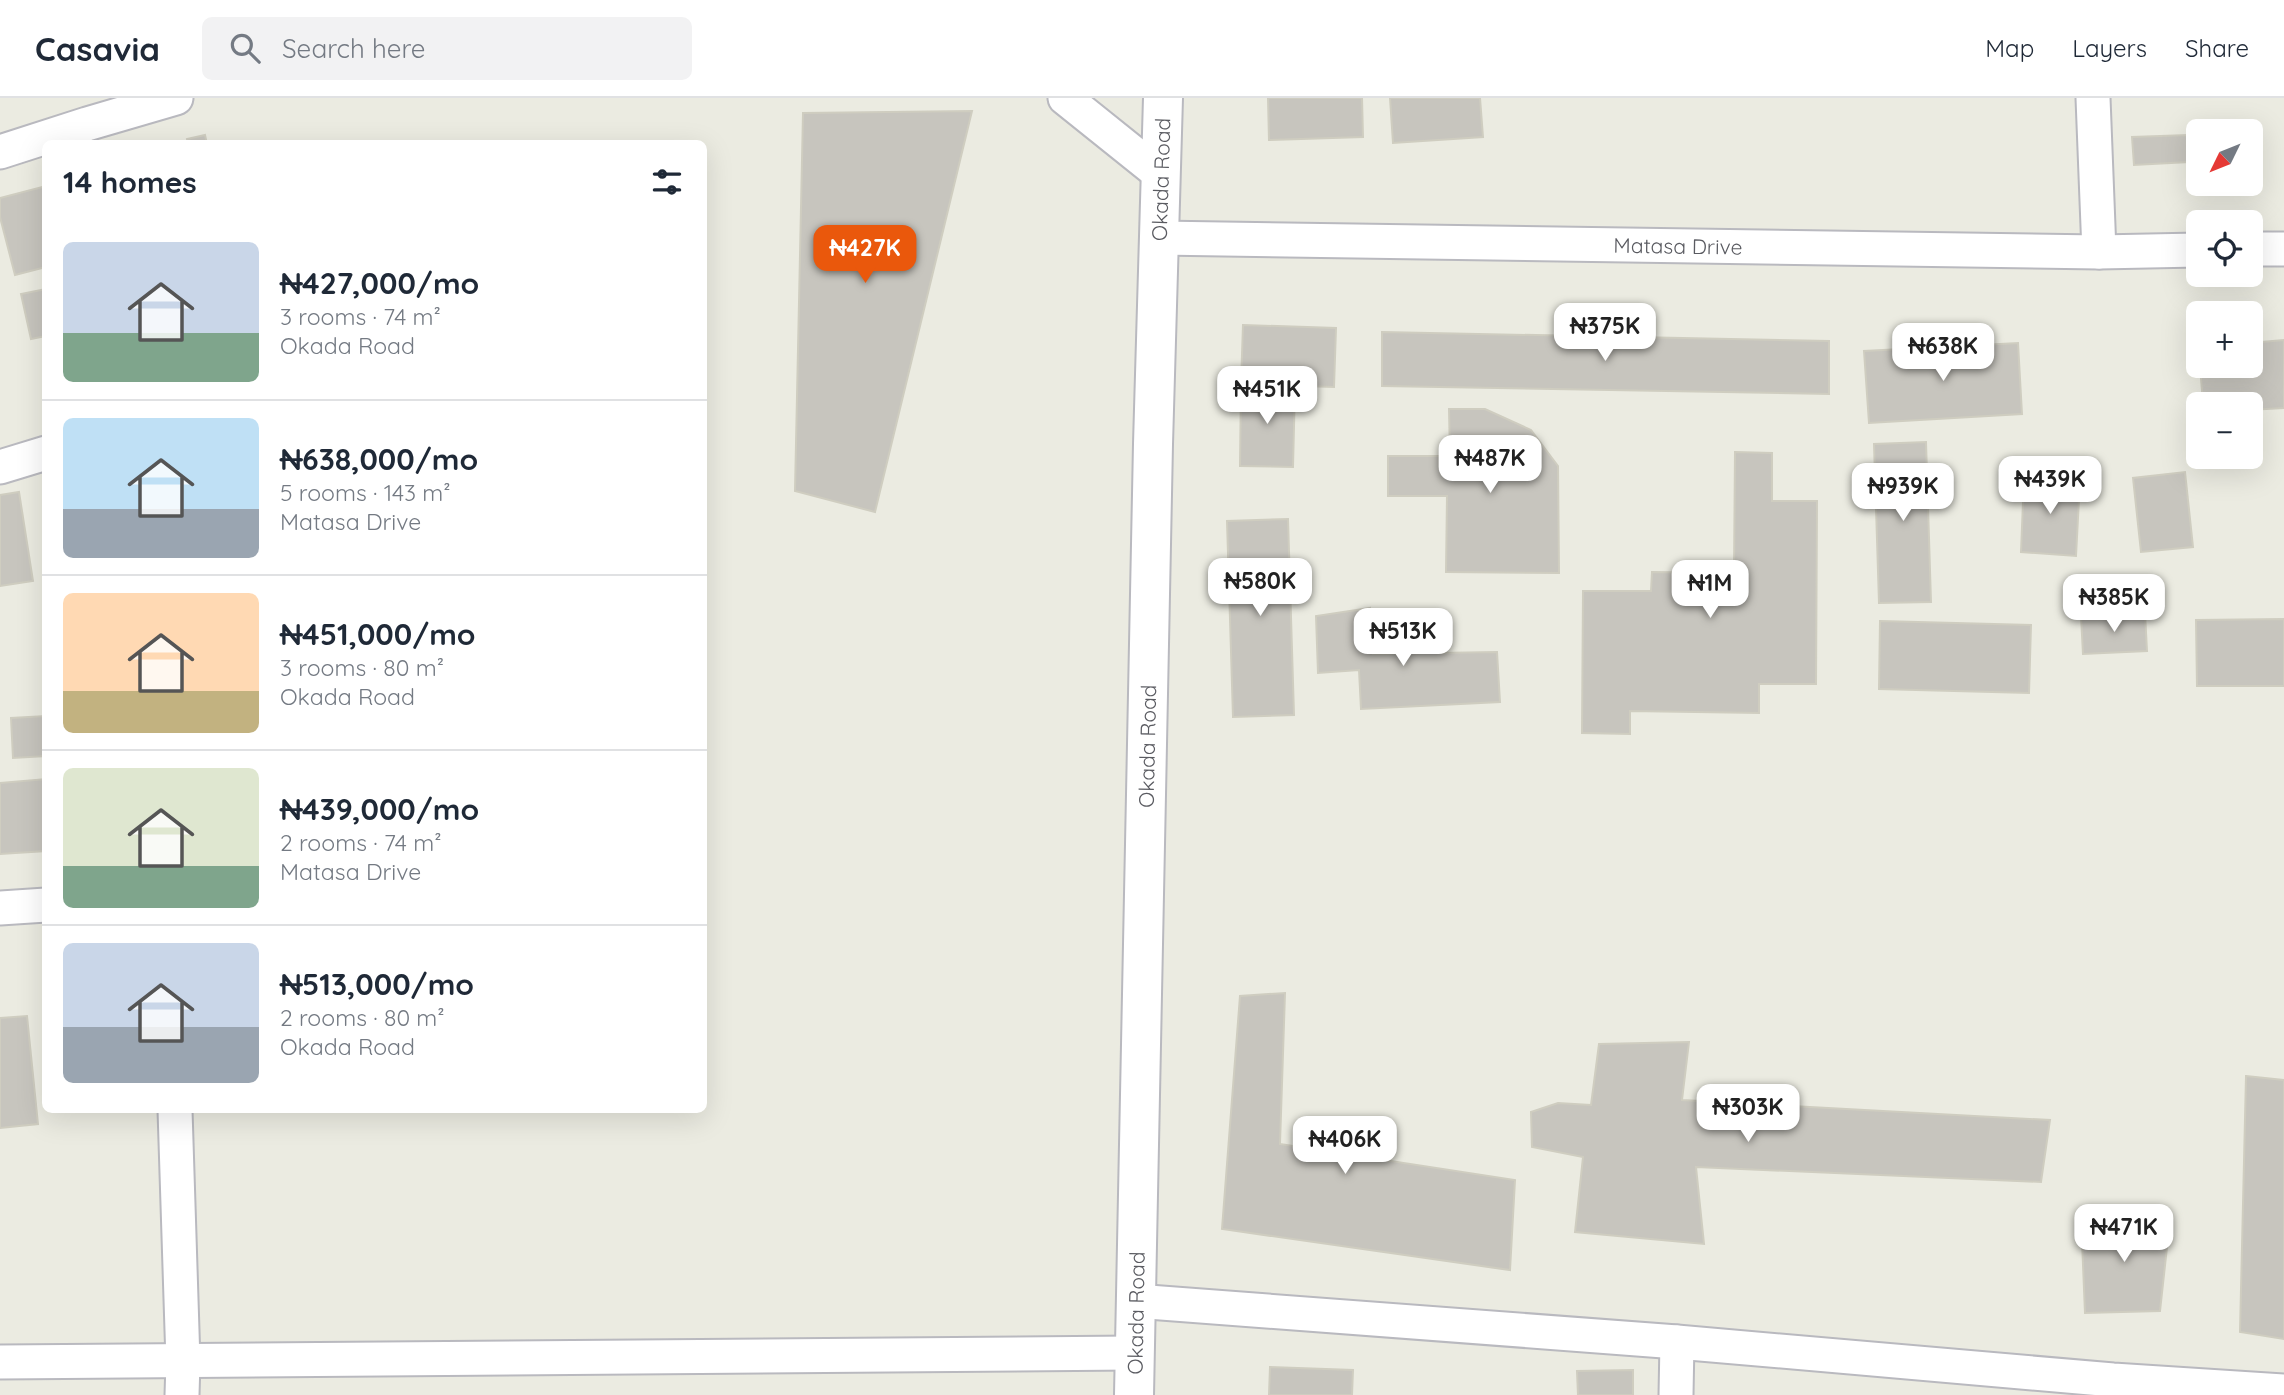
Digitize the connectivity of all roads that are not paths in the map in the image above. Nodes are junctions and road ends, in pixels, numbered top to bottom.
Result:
1 (176, 98) edge
2 (1065, 98) edge
3 (1163, 98) edge
4 (2093, 98) edge
5 (0, 152) edge
6 (1161, 176) junction
7 (1158, 238) junction
8 (2263, 249) edge
9 (2284, 249) edge
10 (2186, 250) edge
11 (2099, 252) junction
12 (42, 454) edge
13 (0, 467) edge
14 (42, 905) edge
15 (0, 908) edge
16 (175, 1113) edge
17 (1135, 1301) junction
18 (1677, 1342) junction
19 (1135, 1353) junction
20 (0, 1362) edge
21 (183, 1362) junction
22 (2113, 1388) edge
23 (2284, 1391) edge
24 (182, 1395) edge
25 (1134, 1395) edge
26 (1676, 1395) edge

1 - 5 street
2 - 6 street
3 - 6 street, Okada Road
4 - 11 street
6 - 7 street, Okada Road
7 - 11 street, Matasa Drive
7 - 17 street, Okada Road
8 - 9 street
10 - 11 street, Matasa Drive
12 - 13 street
14 - 15 street
16 - 21 street
17 - 18 street
17 - 19 street, Okada Road
18 - 22 street
18 - 26 street
19 - 21 street
19 - 25 street, Okada Road
20 - 21 street
21 - 24 street
22 - 23 street

